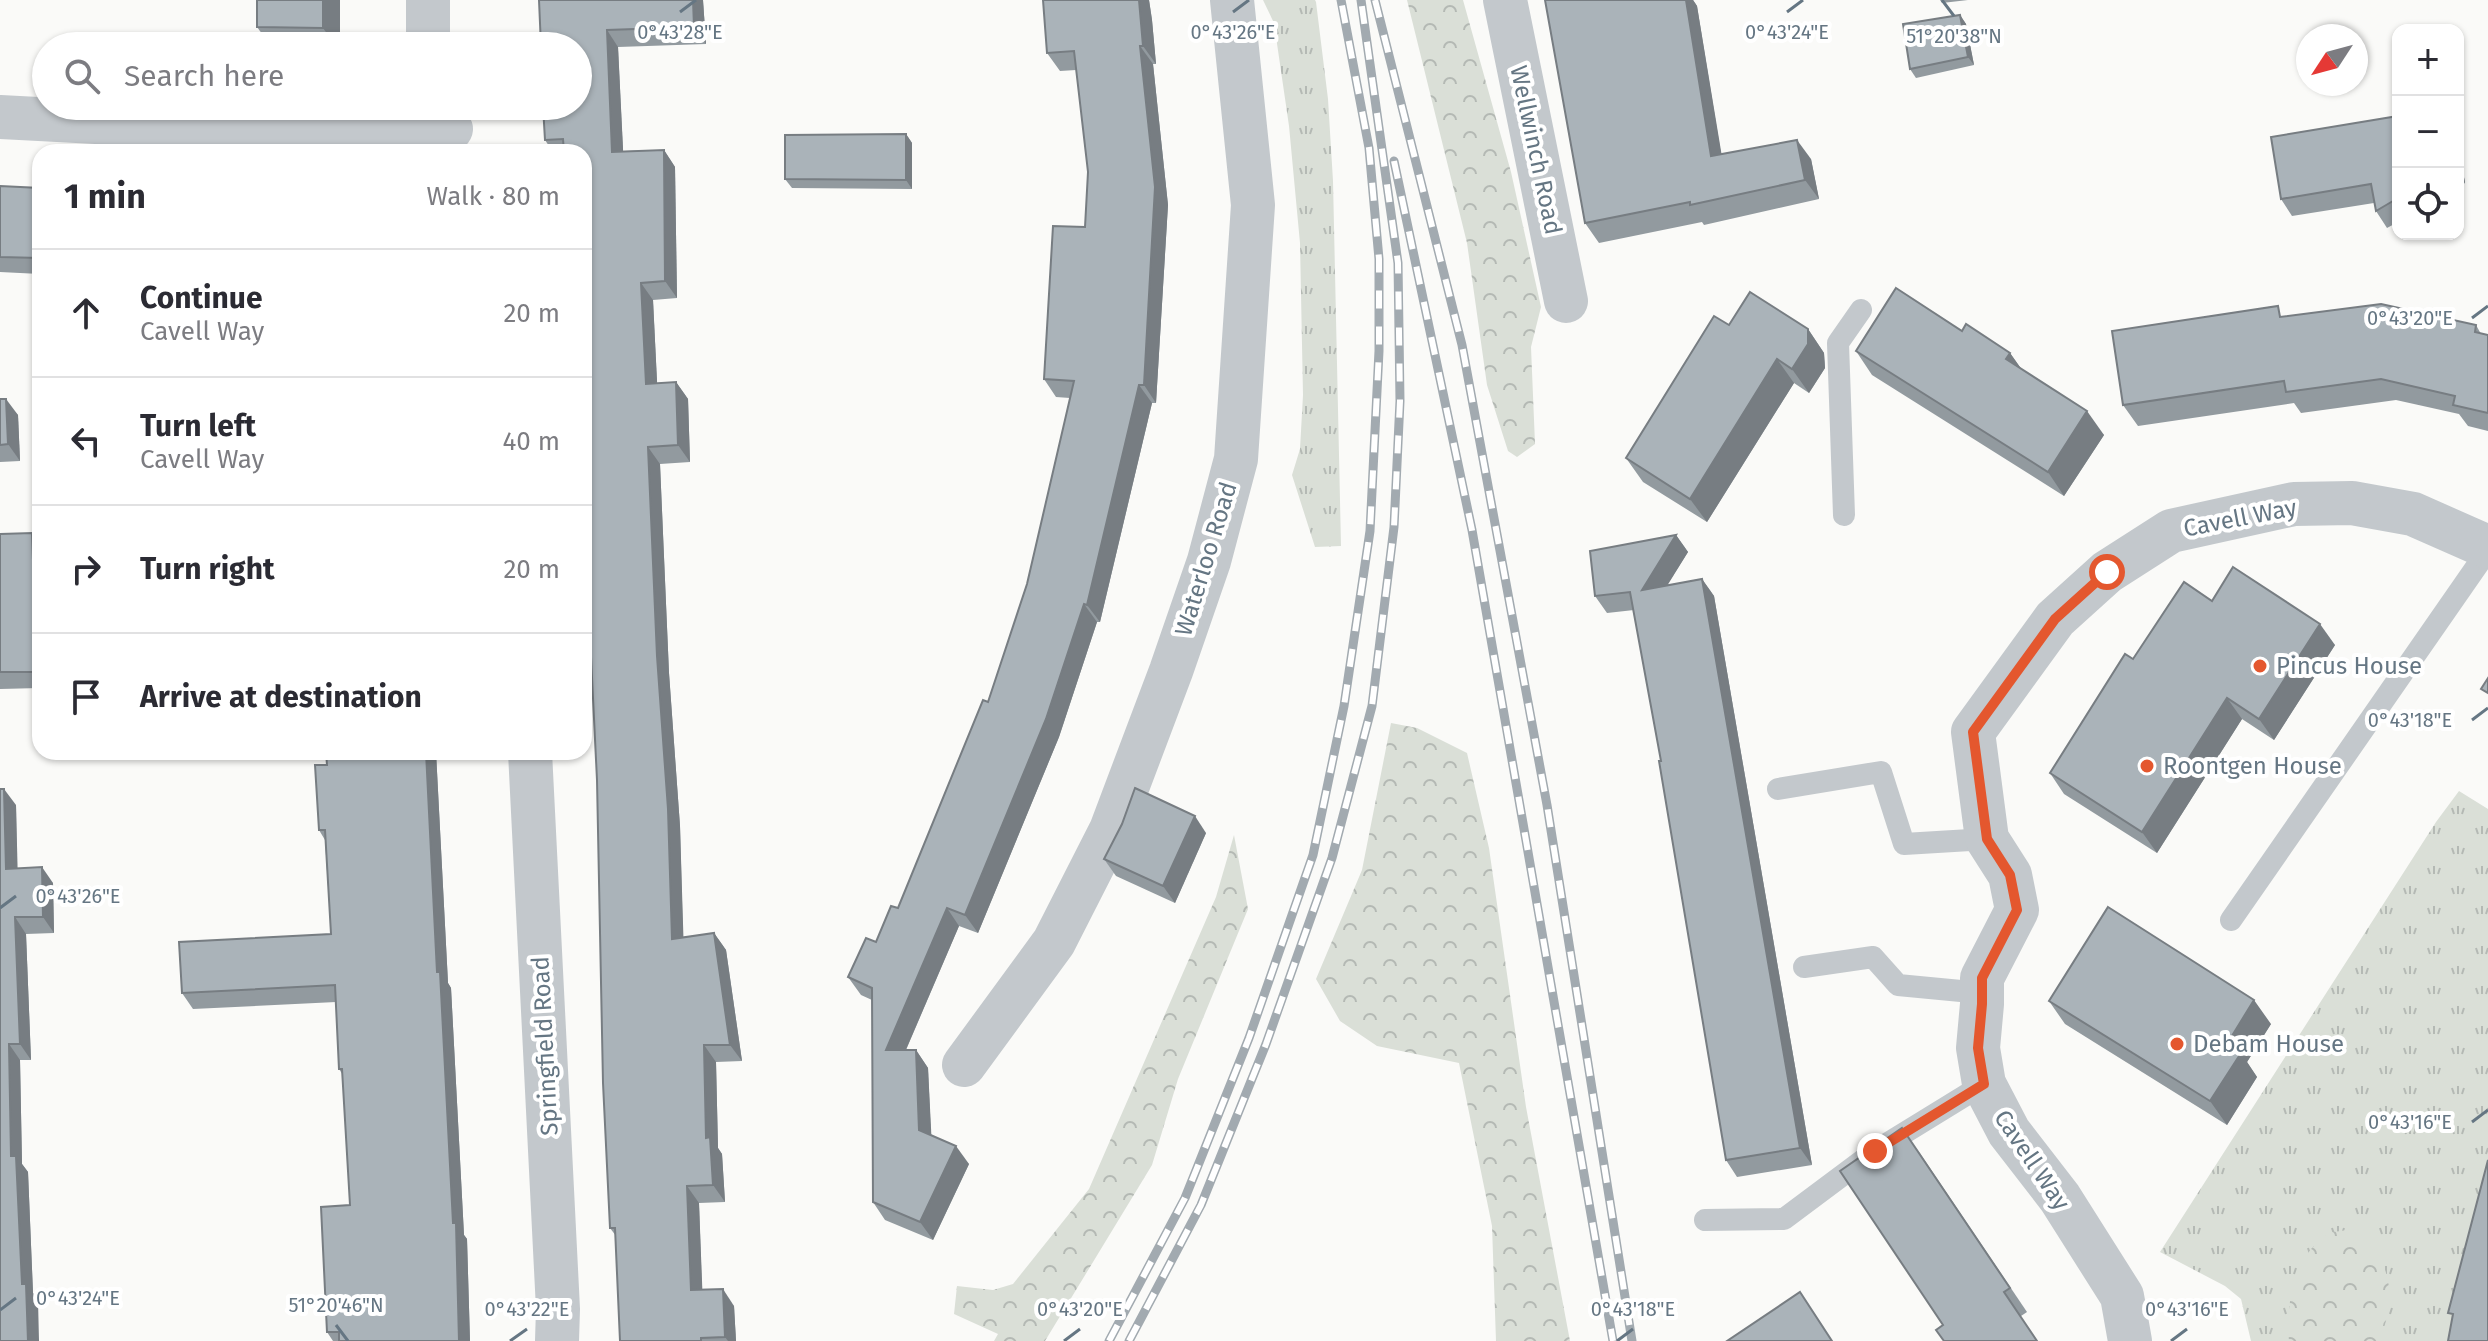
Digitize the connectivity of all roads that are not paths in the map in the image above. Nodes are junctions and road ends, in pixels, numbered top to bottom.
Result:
1 (428, 0) edge
2 (1232, 0) edge
3 (1505, 0) edge
4 (428, 32) edge
5 (0, 117) edge
6 (32, 119) edge
7 (57, 120) edge
8 (451, 129) edge
9 (1566, 301) dead end
10 (1861, 310) dead end
11 (1844, 515) dead end
12 (2488, 548) edge
13 (530, 760) edge
14 (1778, 789) dead end
15 (1987, 839) junction
16 (2231, 920) dead end
17 (1804, 967) dead end
18 (1982, 993) junction
19 (964, 1065) dead end
20 (1984, 1084) junction
21 (1705, 1220) dead end
22 (557, 1341) edge
23 (2130, 1341) edge

1 - 4 street
2 - 19 street, Waterloo Road
3 - 9 street, Wellwinch Road
5 - 6 street
7 - 8 street
10 - 11 lane
12 - 15 street, Cavell Way
12 - 16 lane
13 - 22 street, Springfield Road
14 - 15 lane
15 - 18 street, Cavell Way
17 - 18 lane
18 - 20 street, Cavell Way
20 - 21 lane
20 - 23 street, Cavell Way

